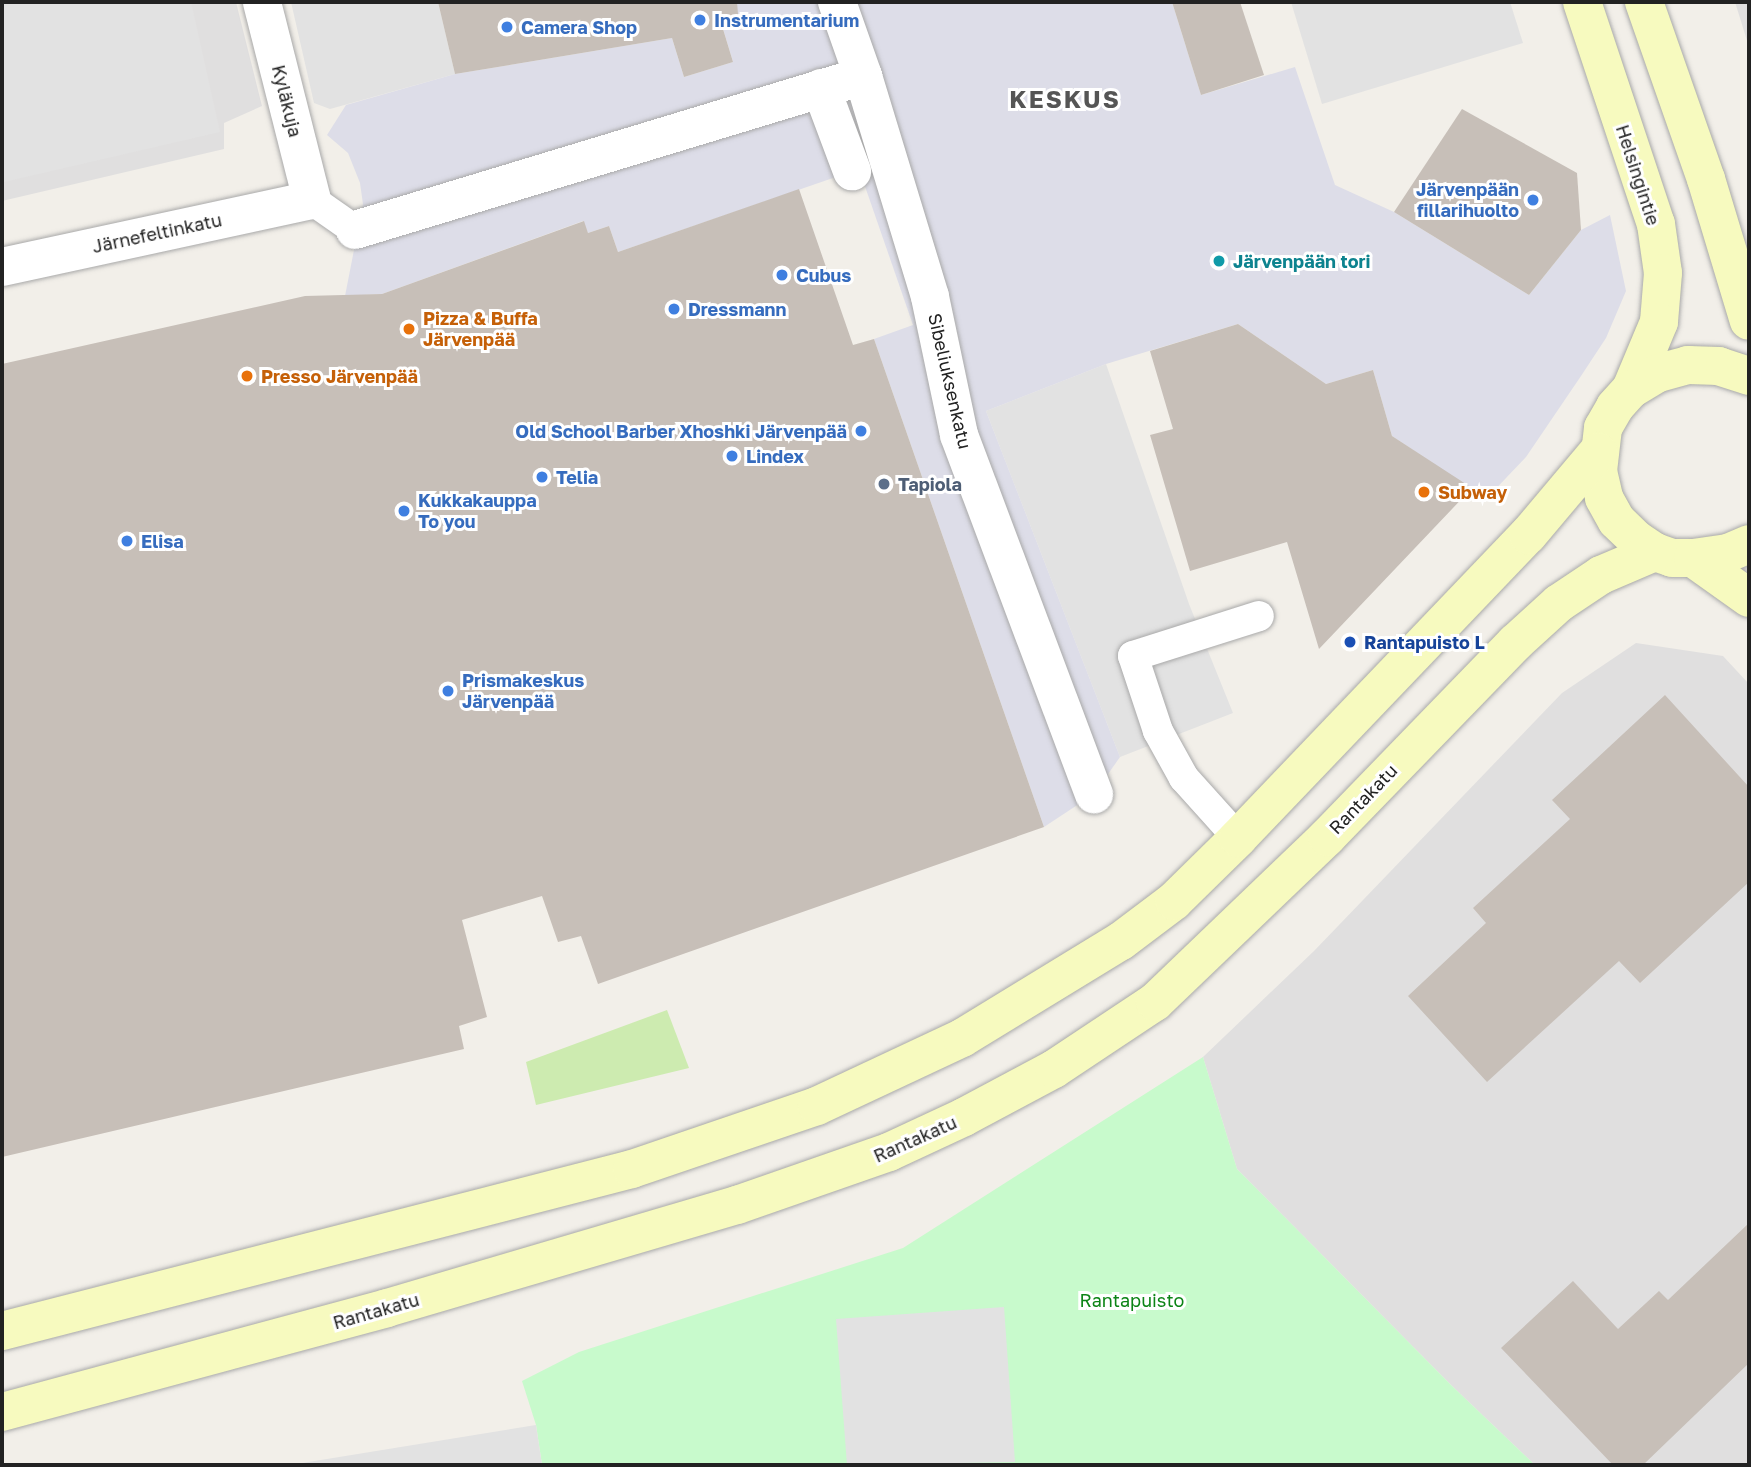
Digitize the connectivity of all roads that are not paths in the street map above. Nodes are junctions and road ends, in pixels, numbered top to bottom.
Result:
1 (262, 2) edge
2 (836, 2) edge
3 (1582, 2) edge
4 (1644, 2) edge
5 (863, 76) junction
6 (821, 89) junction
7 (852, 171) dead end
8 (312, 200) junction
9 (355, 230) joint
10 (2, 267) edge
11 (1749, 321) edge
12 (1749, 376) edge
13 (1631, 390) junction
14 (1598, 452) junction
15 (1749, 544) edge
16 (1656, 552) junction
17 (1693, 558) junction
18 (1749, 598) edge
19 (1259, 616) dead end
20 (1094, 794) dead end
21 (1238, 838) junction
22 (2, 1331) edge
23 (2, 1412) edge

1 - 8 street, Kyläkuja
2 - 5 street, Sibeliuksenkatu
3 - 13 street, Helsingintie
4 - 11 street
5 - 6 street
5 - 20 street, Sibeliuksenkatu
6 - 7 street
6 - 9 street
8 - 9 lane
8 - 10 street, Järnefeltinkatu
12 - 13 street
13 - 14 street
14 - 16 street
14 - 21 street
15 - 17 street
16 - 17 street
16 - 23 street, Rantakatu
17 - 18 street
19 - 21 lane
21 - 22 street

